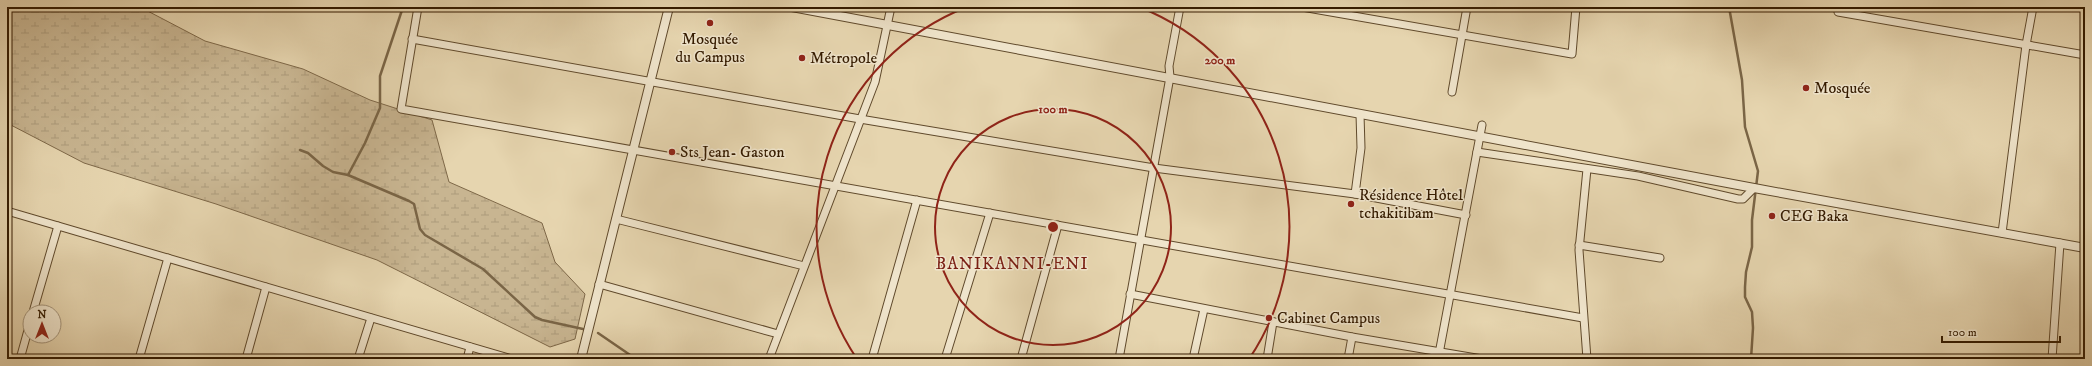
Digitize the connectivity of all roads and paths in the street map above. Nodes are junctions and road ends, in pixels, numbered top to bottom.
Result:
1 (418, 7) edge
2 (669, 7) edge
3 (792, 7) edge
4 (891, 7) edge
5 (1180, 7) edge
6 (1302, 7) edge
7 (1468, 7) edge
8 (1576, 7) edge
9 (2033, 7) edge
10 (1838, 12) dead end
11 (887, 25) junction
12 (1462, 35) junction
13 (412, 39) junction
14 (2026, 45) junction
15 (2085, 55) edge
16 (1170, 77) junction
17 (650, 82) junction
18 (1452, 92) dead end
19 (1360, 114) junction
20 (860, 119) junction
21 (1482, 125) dead end
22 (1480, 137) junction
23 (633, 150) junction
24 (1477, 152) junction
25 (1154, 168) junction
26 (1587, 170) junction
27 (835, 185) junction
28 (1754, 188) junction
29 (1355, 194) junction
30 (917, 200) junction
31 (7, 211) edge
32 (990, 213) junction
33 (1466, 215) junction
34 (616, 219) junction
35 (1058, 225) junction
36 (58, 226) junction
37 (2002, 234) junction
38 (1140, 240) junction
39 (2060, 243) junction
40 (1579, 245) junction
41 (2085, 248) edge
42 (168, 258) junction
43 (1660, 258) dead end
44 (804, 266) junction
45 (599, 284) junction
46 (266, 287) junction
47 (1130, 294) junction
48 (1451, 295) junction
49 (35, 304) edge
50 (1204, 309) junction
51 (371, 318) junction
52 (1583, 318) junction
53 (1273, 322) junction
54 (778, 334) junction
55 (1352, 337) junction
56 (24, 344) edge
57 (470, 347) junction
58 (1439, 351) junction
59 (20, 359) edge
60 (139, 359) edge
61 (246, 359) edge
62 (358, 359) edge
63 (467, 359) edge
64 (512, 359) edge
65 (580, 359) edge
66 (769, 359) edge
67 (872, 359) edge
68 (945, 359) edge
69 (1021, 359) edge
70 (1119, 359) edge
71 (1193, 359) edge
72 (1267, 359) edge
73 (1348, 359) edge
74 (1438, 359) edge
75 (1482, 359) edge
76 (1587, 359) edge
77 (2052, 359) edge

1 - 13 street
2 - 17 street
3 - 11 street
4 - 11 street
5 - 16 street
6 - 12 street
7 - 12 street
8 - 12 street
9 - 14 street
10 - 14 street
11 - 16 street
11 - 20 street
12 - 18 street
13 - 17 street
13 - 23 street
14 - 15 street
14 - 37 street
16 - 19 street
16 - 25 street
17 - 20 street
17 - 23 street
19 - 22 street
19 - 29 street
20 - 25 street
20 - 27 street
21 - 22 street
22 - 24 street
22 - 28 street
23 - 27 street
23 - 34 street
24 - 26 street
24 - 33 street
25 - 29 street
25 - 38 street
26 - 28 street
26 - 40 street
27 - 30 street
27 - 44 street
28 - 37 street
29 - 33 street
30 - 32 street
30 - 67 street
31 - 36 street
32 - 35 street
32 - 68 street
33 - 48 street
34 - 44 street
34 - 45 street
35 - 38 street
35 - 69 street
36 - 42 street
36 - 49 street
37 - 39 street
38 - 47 street
38 - 48 street
39 - 41 street
39 - 77 street
40 - 43 street
40 - 52 street
42 - 46 street
42 - 60 street
44 - 54 street
45 - 54 street
45 - 65 street
46 - 51 street
46 - 61 street
47 - 50 street
47 - 70 street
48 - 52 street
48 - 58 street
50 - 53 street
50 - 71 street
51 - 57 street
51 - 62 street
52 - 76 street
53 - 55 street
53 - 72 street
54 - 66 street
55 - 58 street
55 - 73 street
56 - 59 street
57 - 63 street
57 - 64 street
58 - 74 street
58 - 75 street

